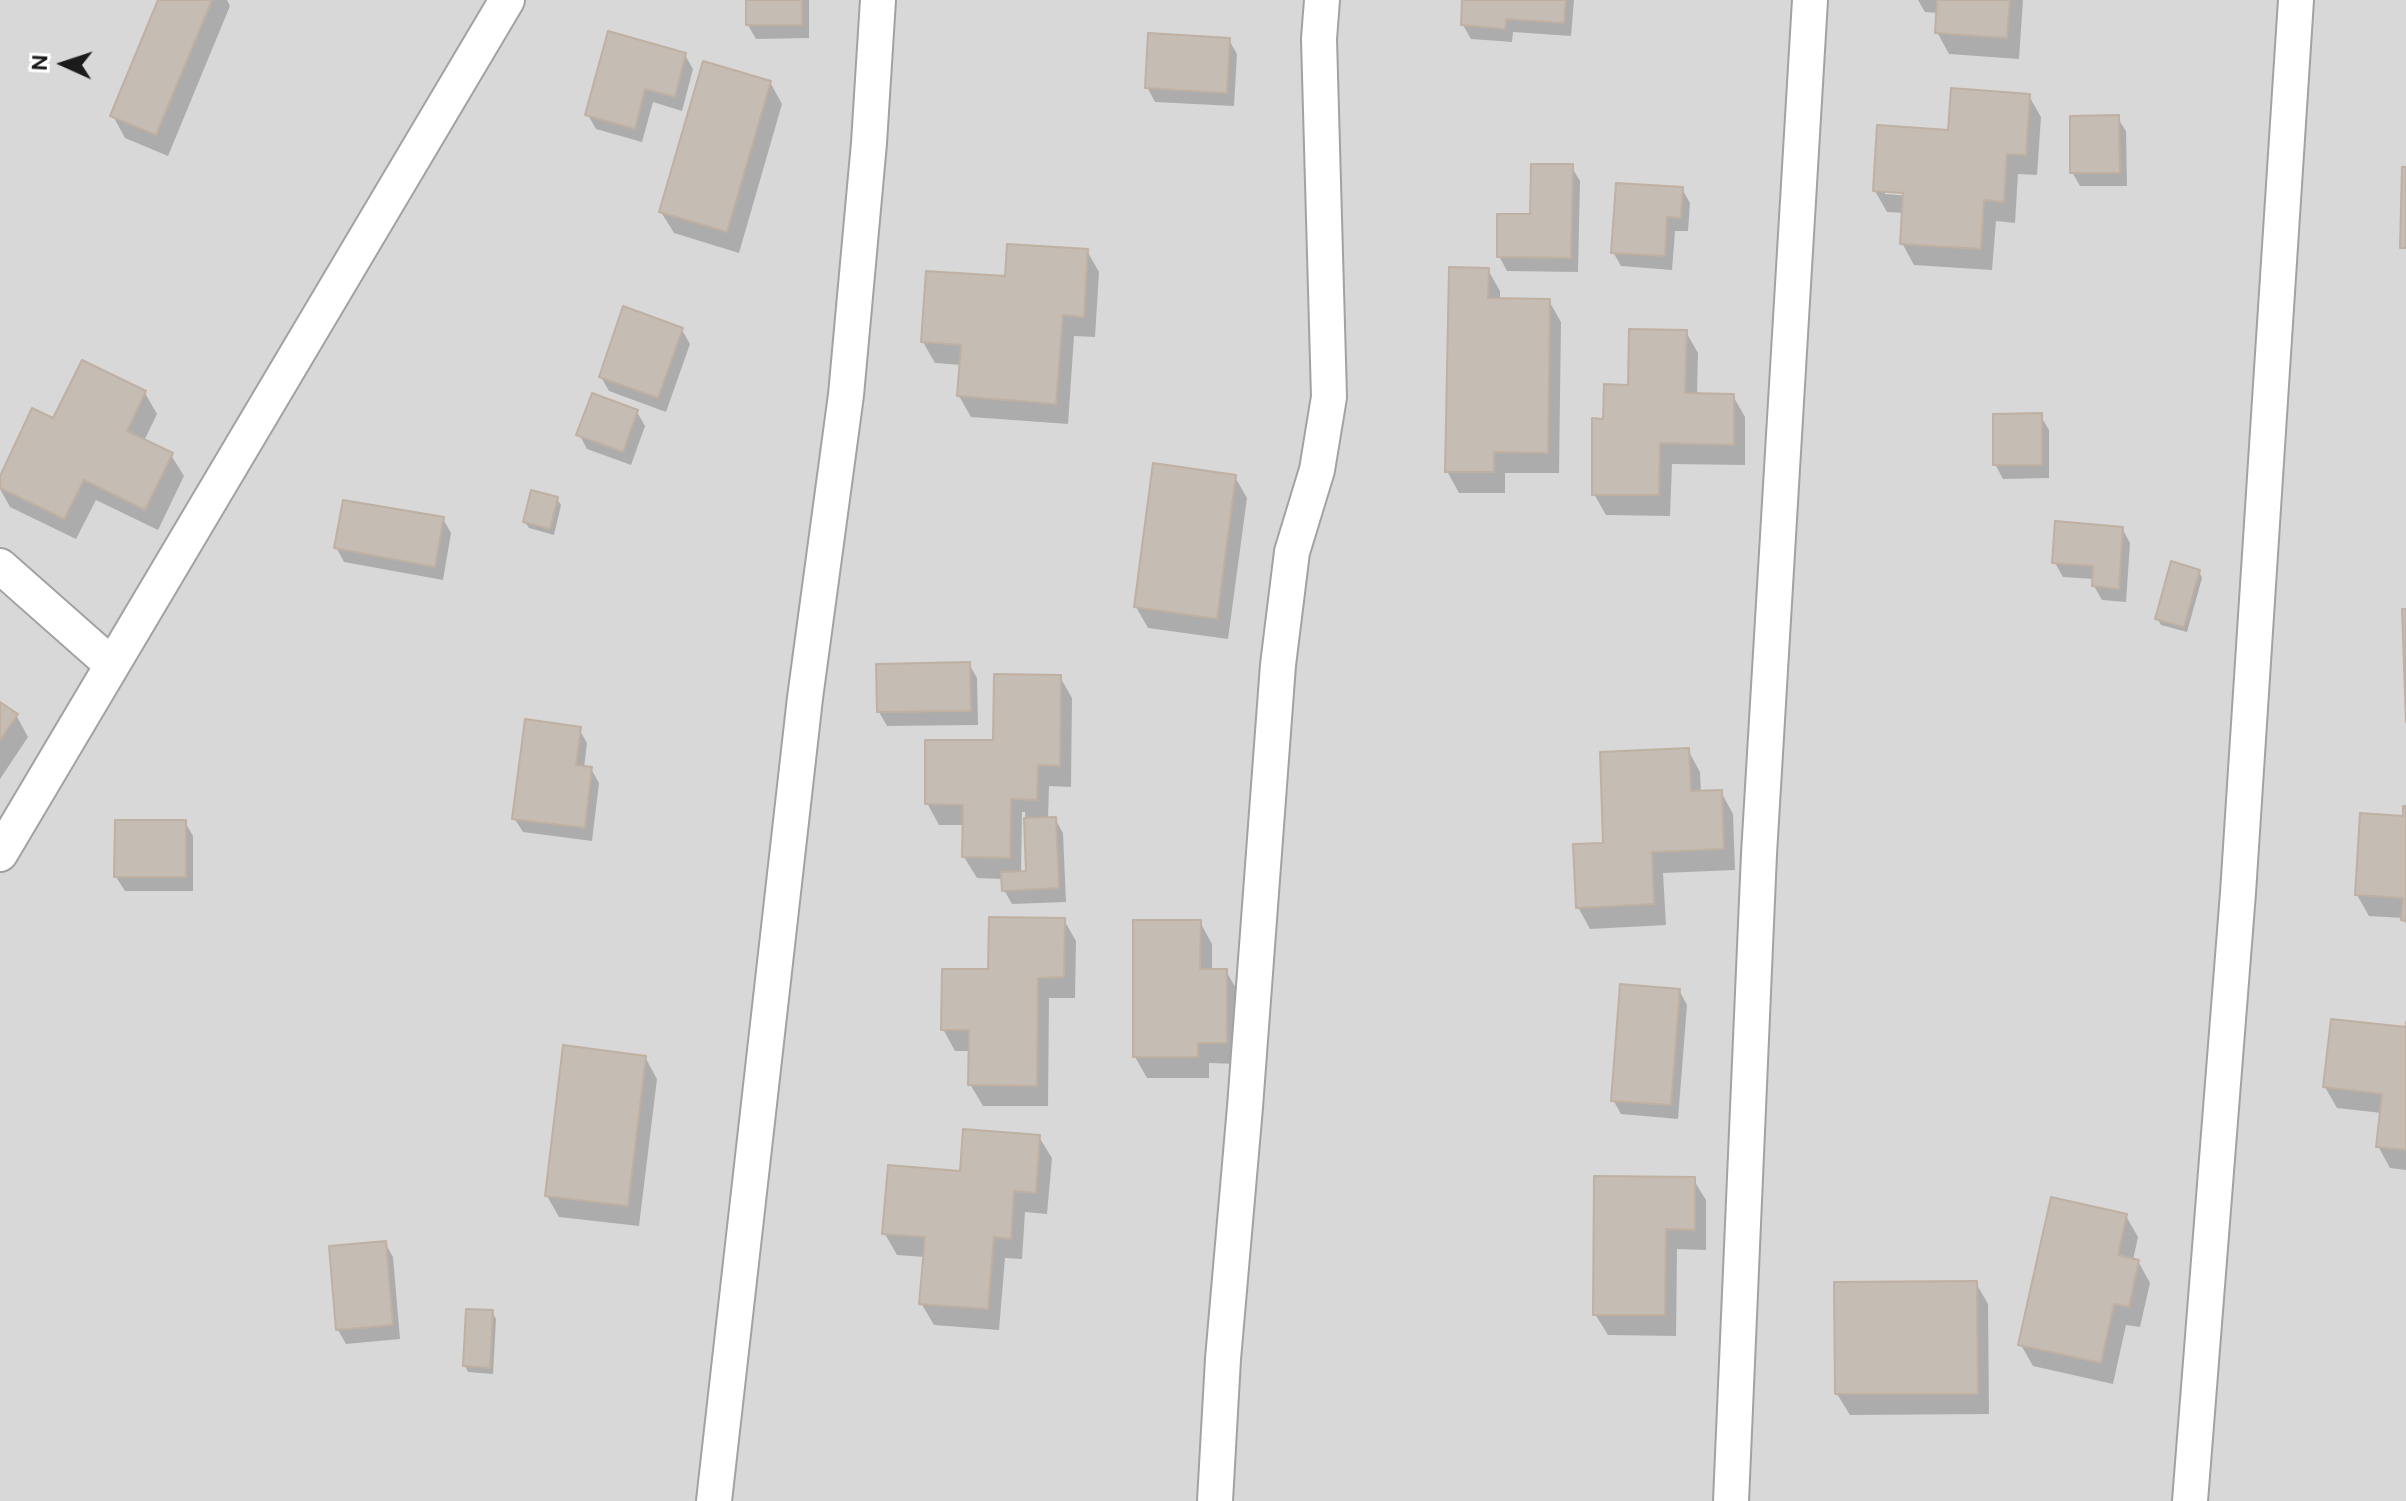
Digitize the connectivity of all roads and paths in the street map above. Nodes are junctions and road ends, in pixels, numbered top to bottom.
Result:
1 (507, 0) edge
2 (878, 0) edge
3 (1322, 0) edge
4 (1810, 0) edge
5 (2296, 0) edge
6 (0, 566) edge
7 (112, 665) junction
8 (0, 854) edge
9 (714, 1501) edge
10 (1215, 1501) edge
11 (1731, 1501) edge
12 (2190, 1501) edge

1 - 7 street
2 - 9 street
3 - 10 street
4 - 11 street
5 - 12 street
6 - 7 street
7 - 8 street

